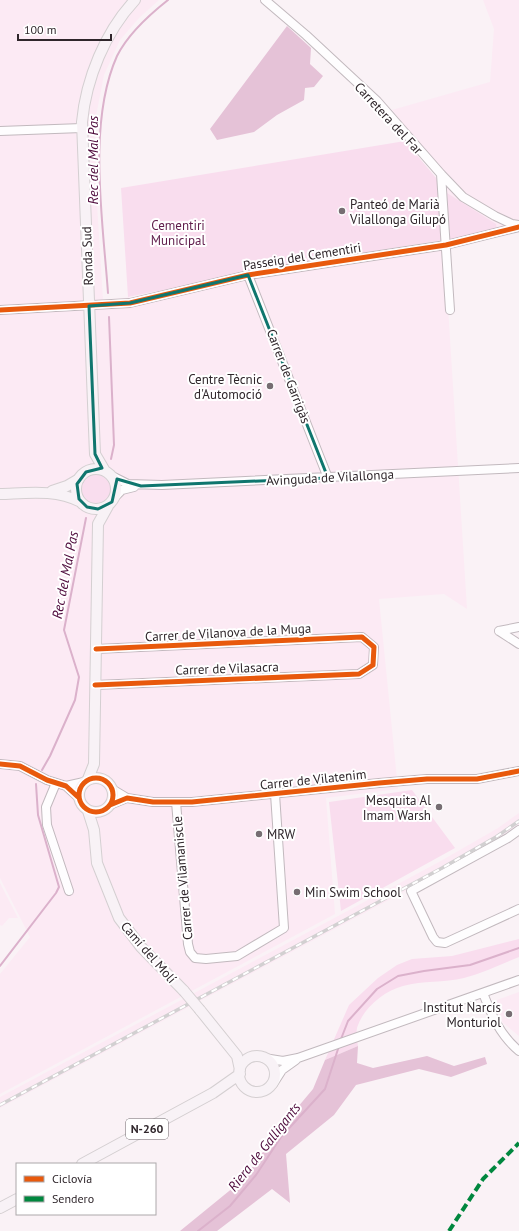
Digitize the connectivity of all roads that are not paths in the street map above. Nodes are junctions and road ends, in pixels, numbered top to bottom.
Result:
1 (135, 0) edge
2 (265, 0) edge
3 (82, 128) junction
4 (0, 131) edge
5 (441, 174) junction
6 (500, 219) junction
7 (519, 226) edge
8 (496, 233) junction
9 (446, 245) junction
10 (248, 275) junction
11 (89, 306) junction
12 (0, 310) edge
13 (450, 310) dead end
14 (95, 454) junction
15 (519, 468) edge
16 (108, 474) junction
17 (83, 475) junction
18 (328, 478) junction
19 (141, 486) junction
20 (48, 492) junction
21 (0, 494) edge
22 (111, 502) junction
23 (84, 504) junction
24 (98, 524) junction
25 (519, 627) edge
26 (519, 644) edge
27 (96, 649) junction
28 (359, 674) joint
29 (95, 685) junction
30 (0, 764) edge
31 (94, 764) junction
32 (519, 771) edge
33 (102, 779) junction
34 (86, 781) junction
35 (56, 783) junction
36 (66, 786) junction
37 (112, 790) junction
38 (275, 794) junction
39 (78, 797) junction
40 (127, 798) junction
41 (176, 802) junction
42 (106, 808) junction
43 (88, 811) junction
44 (94, 830) junction
45 (519, 830) edge
46 (69, 891) dead end
47 (519, 909) edge
48 (519, 980) edge
49 (483, 993) junction
50 (223, 1037) junction
51 (519, 1051) edge
52 (261, 1057) junction
53 (298, 1058) junction
54 (240, 1072) junction
55 (273, 1084) junction
56 (249, 1090) junction
57 (213, 1094) junction
58 (84, 1163) edge
59 (16, 1199) edge
60 (0, 1208) edge

1 - 3 main road, Ronda Sud
2 - 5 street, Carretera del Far
3 - 4 street
3 - 11 main road, Ronda Sud
5 - 6 street, Carretera del Far
5 - 9 street
6 - 7 street, Carretera del Far
6 - 8 street
7 - 8 street, Passeig del Cementiri
8 - 9 street, Passeig del Cementiri
9 - 10 street, Passeig del Cementiri
9 - 13 street
10 - 11 street, Passeig del Cementiri
10 - 18 street, Carrer de Garrigàs
11 - 12 street, Passeig del Cementiri
11 - 14 main road, Ronda Sud
14 - 16 main road, Ronda Sud
14 - 17 main road, Ronda Sud
15 - 18 street, Avinguda de Vilallonga
16 - 17 main road
16 - 19 street, Avinguda de Vilallonga
16 - 22 main road
17 - 20 main road
17 - 23 main road
18 - 19 street, Avinguda de Vilallonga
19 - 22 street, Avinguda de Vilallonga
20 - 21 main road
20 - 23 main road
22 - 23 main road
22 - 24 main road
23 - 24 main road
24 - 27 main road
25 - 26 street
27 - 28 street, Carrer de Vilanova de la Muga
27 - 29 main road
28 - 29 street, Carrer de Vilasacra
29 - 31 main road
30 - 35 street
31 - 33 main road
31 - 34 main road
32 - 38 street, Carrer de Vilatenim
33 - 34 main road
33 - 37 main road
34 - 36 street
34 - 39 main road
35 - 36 street
35 - 46 street
36 - 39 street
37 - 40 street, Carrer de Vilatenim
37 - 42 main road
38 - 41 street, Carrer de Vilatenim
38 - 41 street, Carrer de Vilamaniscle
39 - 43 main road
40 - 41 street, Carrer de Vilatenim
40 - 42 street, Carrer de Vilatenim
42 - 43 main road
42 - 44 main road, Camí del Molí
43 - 44 main road, Camí del Molí
44 - 50 main road, Camí del Molí, bridge
45 - 47 street
48 - 49 street
49 - 51 street
49 - 53 street
50 - 52 main road, Camí del Molí
50 - 54 main road, Camí del Molí
52 - 53 street
52 - 54 main road, N-260
52 - 55 main road
53 - 55 street
54 - 56 main road
54 - 57 main road, N-260
55 - 56 main road, N-260
56 - 57 main road, N-260
57 - 58 main road, N-260
59 - 60 main road

